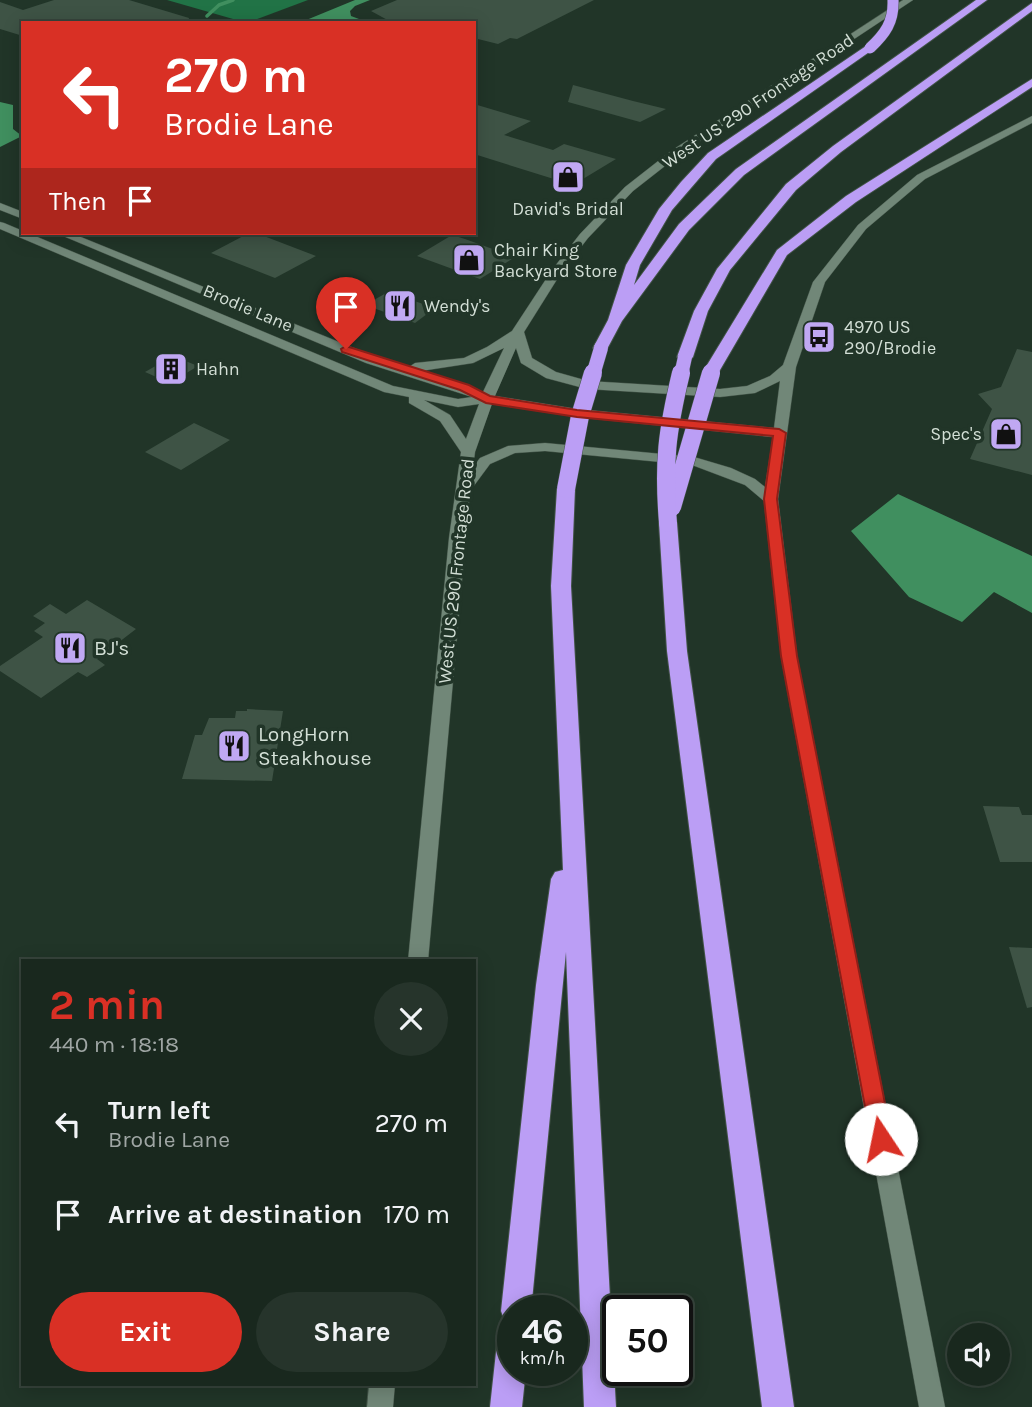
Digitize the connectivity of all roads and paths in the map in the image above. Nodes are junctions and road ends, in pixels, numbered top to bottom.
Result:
1 (893, 0) edge
2 (909, 0) edge
3 (982, 0) edge
4 (1032, 6) edge
5 (1032, 82) edge
6 (1032, 119) edge
7 (1032, 127) edge
8 (1000, 136) junction
9 (0, 206) edge
10 (21, 215) edge
11 (0, 225) edge
12 (21, 234) edge
13 (24, 235) joint
14 (67, 235) edge
15 (120, 257) junction
16 (615, 320) junction
17 (518, 332) junction
18 (371, 360) junction
19 (789, 367) junction
20 (389, 389) junction
21 (486, 399) junction
22 (779, 433) junction
23 (468, 452) junction
24 (463, 491) junction
25 (771, 499) junction
26 (668, 523) junction
27 (570, 825) junction
28 (418, 959) edge
29 (518, 1295) edge
30 (382, 1386) edge
31 (508, 1386) edge
32 (380, 1407) edge
33 (506, 1407) edge
34 (600, 1407) edge
35 (778, 1407) edge
36 (932, 1407) edge

1 - 16 highway, bridge
2 - 17 main road, West US 290 Frontage Road
3 - 16 highway
4 - 26 highway, bridge
5 - 26 highway, bridge
6 - 8 main road
7 - 8 main road
8 - 19 main road
9 - 10 main road
11 - 12 main road, Brodie Lane
13 - 15 main road
13 - 20 main road, Brodie Lane
14 - 15 main road, Brodie Lane
15 - 18 main road, Brodie Lane
16 - 27 highway, bridge
17 - 18 main road
17 - 19 main road
17 - 21 main road, West US 290 Frontage Road
18 - 21 main road, Brodie Lane
19 - 22 main road
20 - 21 main road, Brodie Lane
20 - 23 main road
21 - 22 main road, Brodie Lane
21 - 23 main road, West US 290 Frontage Road
22 - 25 main road
23 - 24 main road, West US 290 Frontage Road
24 - 25 main road
24 - 28 main road, West US 290 Frontage Road
25 - 36 main road
26 - 35 highway
27 - 29 highway
27 - 34 highway
30 - 32 main road
31 - 33 highway

